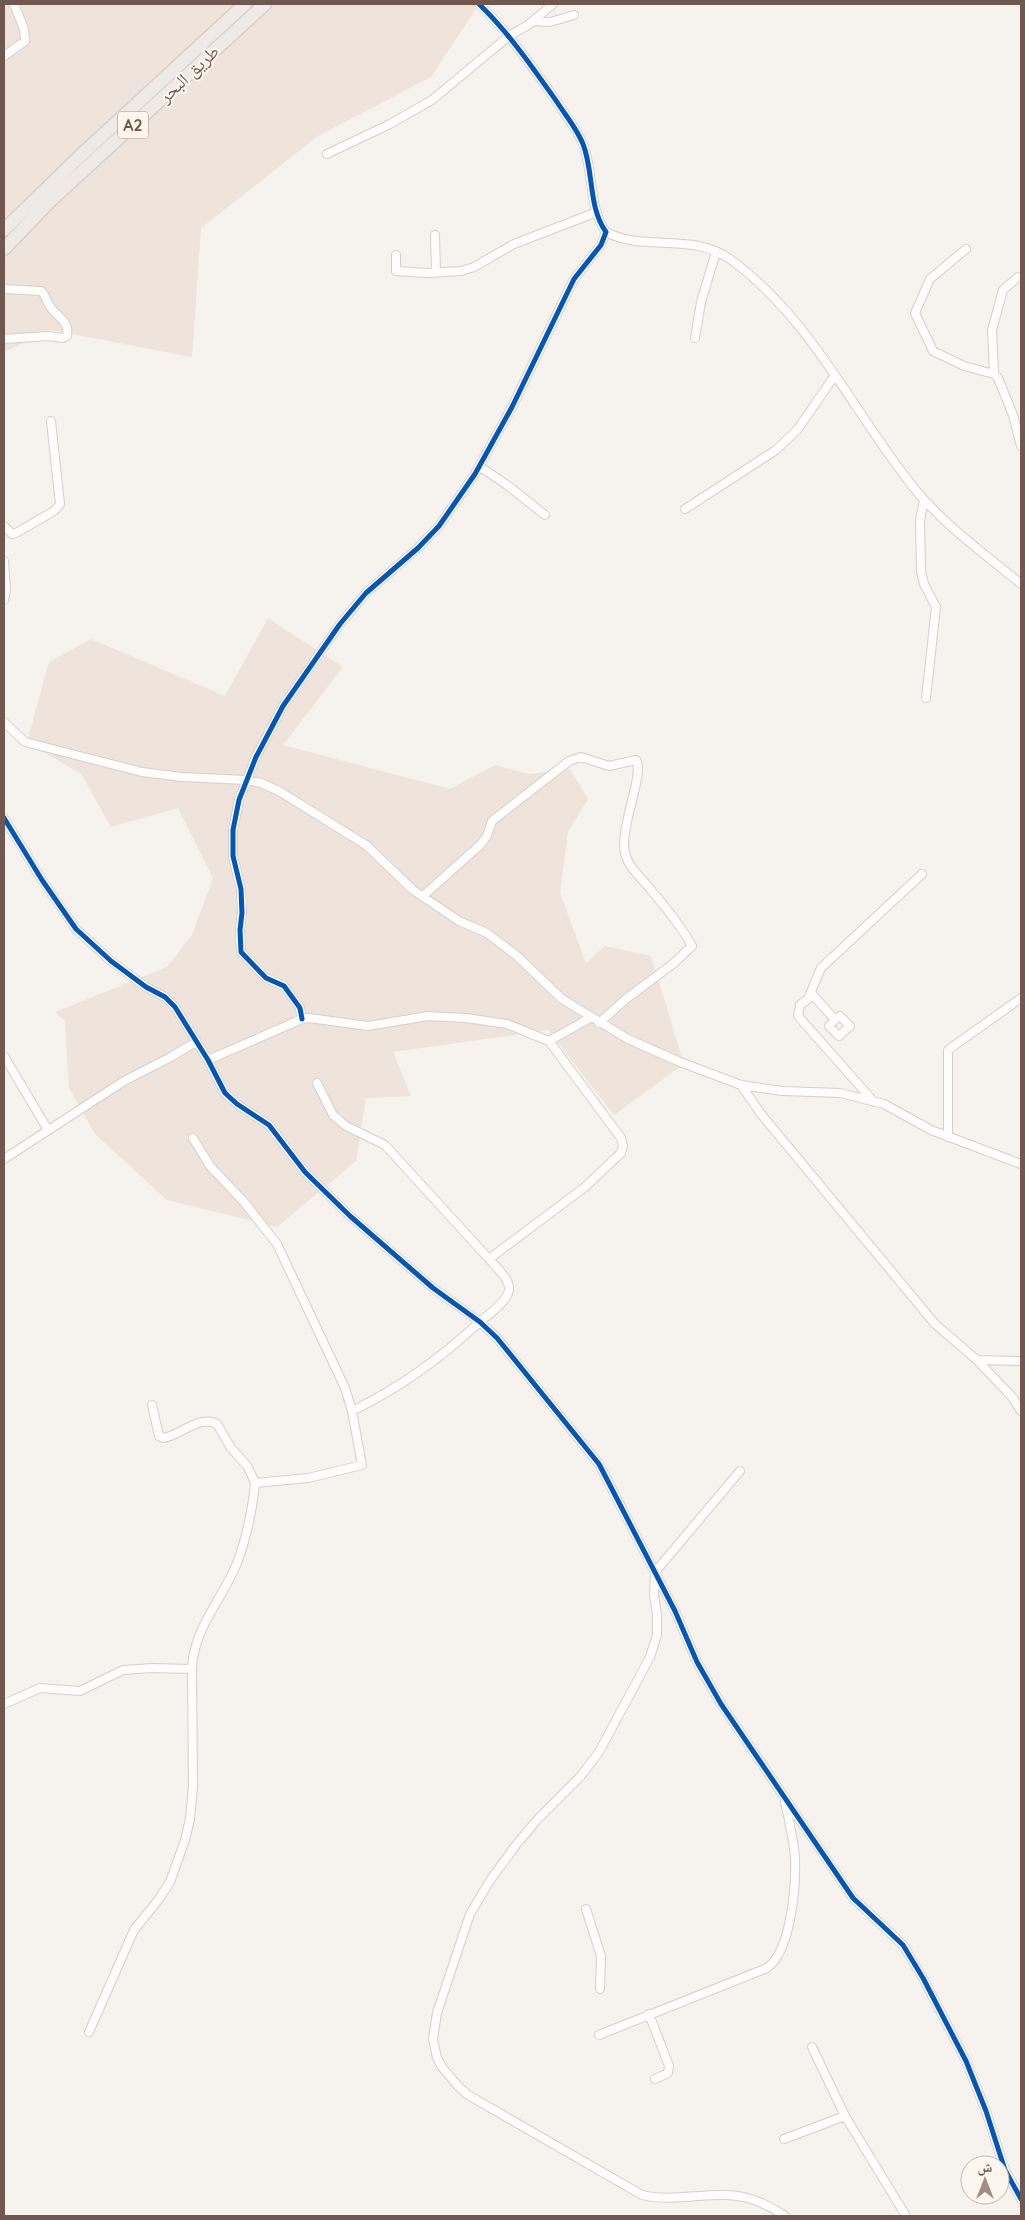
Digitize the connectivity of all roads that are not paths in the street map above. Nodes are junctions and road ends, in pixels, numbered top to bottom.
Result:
1 (14, 4) edge
2 (245, 4) edge
3 (265, 4) edge
4 (479, 4) edge
5 (553, 4) edge
6 (574, 15) dead end
7 (533, 21) junction
8 (509, 36) junction
9 (4, 56) edge
10 (93, 145) junction
11 (104, 153) junction
12 (327, 154) dead end
13 (597, 212) junction
14 (23, 220) junction
15 (4, 230) edge
16 (606, 232) junction
17 (435, 235) dead end
18 (4, 249) edge
19 (966, 249) dead end
20 (716, 252) junction
21 (396, 255) dead end
22 (436, 273) junction
23 (1021, 277) edge
24 (4, 289) edge
25 (4, 338) edge
26 (695, 338) dead end
27 (994, 374) junction
28 (835, 376) junction
29 (51, 421) dead end
30 (1021, 446) edge
31 (479, 466) junction
32 (924, 500) junction
33 (685, 509) dead end
34 (545, 515) dead end
35 (4, 526) edge
36 (4, 561) edge
37 (1021, 584) edge
38 (4, 600) edge
39 (926, 698) dead end
40 (4, 722) edge
41 (246, 780) junction
42 (4, 818) edge
43 (922, 874) dead end
44 (423, 896) junction
45 (1021, 998) edge
46 (808, 999) junction
47 (590, 1018) junction
48 (302, 1019) junction
49 (834, 1020) dead end
50 (599, 1023) junction
51 (549, 1041) junction
52 (196, 1042) junction
53 (4, 1056) edge
54 (208, 1060) junction
55 (317, 1082) dead end
56 (741, 1085) junction
57 (874, 1102) junction
58 (48, 1130) junction
59 (948, 1137) junction
60 (193, 1138) dead end
61 (4, 1158) edge
62 (1021, 1164) edge
63 (489, 1258) junction
64 (480, 1322) junction
65 (977, 1360) junction
66 (1021, 1361) edge
67 (152, 1405) dead end
68 (352, 1411) junction
69 (1021, 1411) edge
70 (740, 1471) dead end
71 (255, 1483) junction
72 (655, 1572) junction
73 (192, 1669) junction
74 (4, 1704) edge
75 (784, 1798) junction
76 (586, 1909) dead end
77 (600, 1989) dead end
78 (649, 2014) junction
79 (89, 2032) dead end
80 (599, 2035) dead end
81 (812, 2047) dead end
82 (655, 2080) dead end
83 (846, 2116) junction
84 (784, 2139) dead end
85 (1021, 2199) edge
86 (786, 2216) edge
87 (906, 2216) edge

1 - 9 street
2 - 10 highway, طريق البحر / A2
3 - 11 highway, طريق البحر / A2
4 - 8 street
5 - 7 street
6 - 7 street
7 - 8 street
8 - 12 street
8 - 13 street
10 - 11 highway
10 - 14 highway, طريق البحر / A2
11 - 14 highway, طريق البحر / A2
13 - 16 street
13 - 22 street
14 - 15 highway, طريق البحر / A2
14 - 18 highway, طريق البحر / A2
16 - 20 street
16 - 31 street
17 - 22 street
19 - 27 street
20 - 26 street
20 - 28 street
21 - 22 street
23 - 27 street
24 - 25 street
27 - 30 street
28 - 32 street
28 - 33 street
29 - 35 street
31 - 34 street
31 - 41 street
32 - 37 street
32 - 39 street
36 - 38 street
40 - 41 street
41 - 44 street
41 - 48 street
42 - 52 street
43 - 46 street
44 - 47 street
44 - 50 street
45 - 59 street
46 - 49 street
46 - 57 street
47 - 50 street
47 - 51 street
48 - 51 street
48 - 54 street
50 - 56 street
51 - 63 street
52 - 54 street
52 - 58 street
53 - 58 street
54 - 64 street
55 - 63 street
56 - 57 street
56 - 65 street
57 - 59 street
58 - 61 street
59 - 62 street
60 - 68 street
63 - 64 street
64 - 68 street
64 - 72 street
65 - 66 street
65 - 69 street
67 - 71 street
68 - 71 street
70 - 72 street
71 - 73 street
72 - 75 street
72 - 86 street
73 - 74 street
73 - 79 street
75 - 78 street
75 - 85 street
76 - 77 street
78 - 80 street
78 - 82 street
81 - 83 street
83 - 84 street
83 - 87 street

